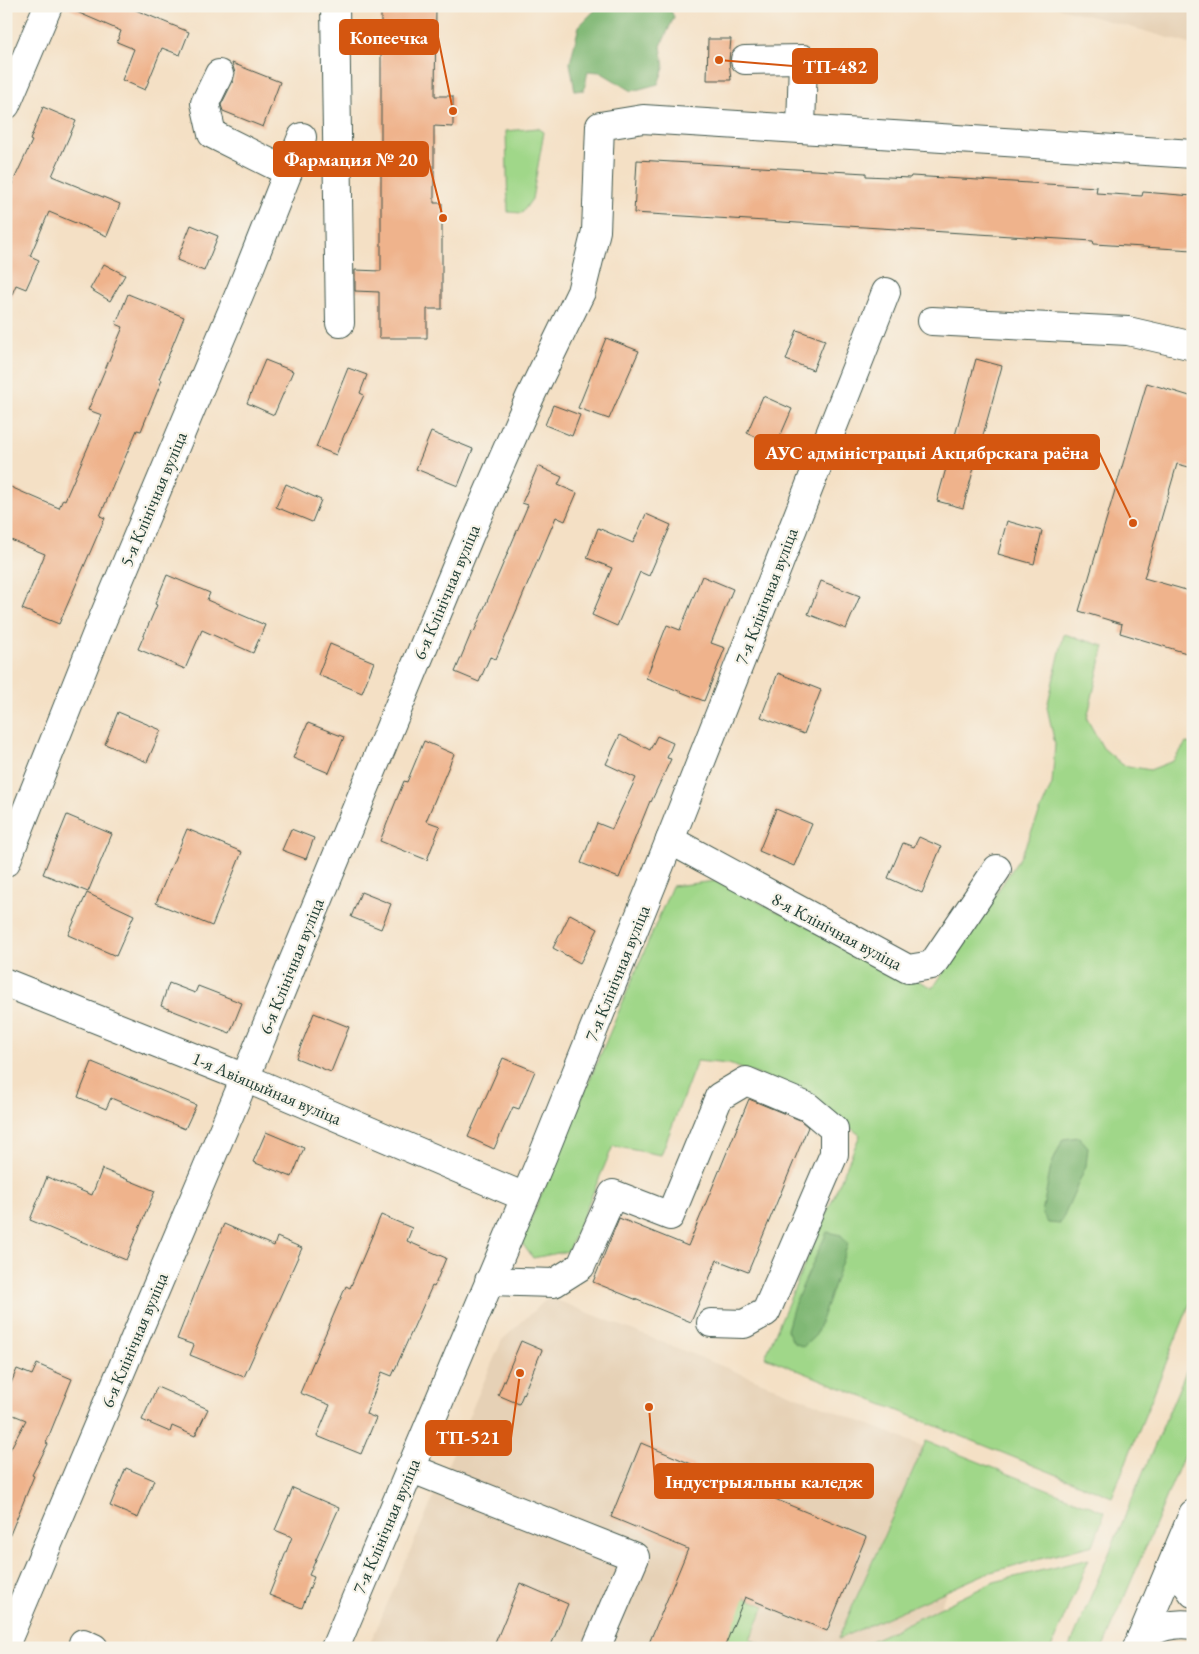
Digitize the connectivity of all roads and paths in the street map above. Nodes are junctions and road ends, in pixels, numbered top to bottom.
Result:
1 (48, 6) edge
2 (335, 6) edge
3 (746, 60) dead end
4 (219, 74) dead end
5 (6, 105) edge
6 (801, 129) junction
7 (302, 137) dead end
8 (1193, 154) edge
9 (288, 172) junction
10 (886, 292) dead end
11 (932, 320) dead end
12 (340, 323) dead end
13 (1193, 346) edge
14 (670, 840) junction
15 (6, 862) edge
16 (997, 869) dead end
17 (6, 983) edge
18 (245, 1078) junction
19 (525, 1197) junction
20 (489, 1282) junction
21 (711, 1323) dead end
22 (410, 1468) junction
23 (1193, 1514) edge
24 (1176, 1554) junction
25 (1193, 1593) edge
26 (1193, 1625) edge
27 (6, 1643) edge
28 (1139, 1643) edge
29 (334, 1648) edge
30 (596, 1648) edge

1 - 5 street
2 - 12 street
3 - 6 street
4 - 9 street
6 - 8 street
6 - 18 street, 6-я Клінічная вуліца
7 - 9 street, 5-я Клінічная вуліца
9 - 15 street, 5-я Клінічная вуліца
10 - 14 street, 7-я Клінічная вуліца
11 - 13 street
14 - 16 street, 8-я Клінічная вуліца
14 - 19 street, 7-я Клінічная вуліца
17 - 18 street, 1-я Авіяцыйная вуліца
18 - 19 street, 1-я Авіяцыйная вуліца
18 - 27 street, 6-я Клінічная вуліца
19 - 20 street, 7-я Клінічная вуліца
20 - 21 street
20 - 22 street, 7-я Клінічная вуліца
22 - 29 street, 7-я Клінічная вуліца
22 - 30 street
23 - 24 street
24 - 25 street
24 - 28 street
26 - 28 street

